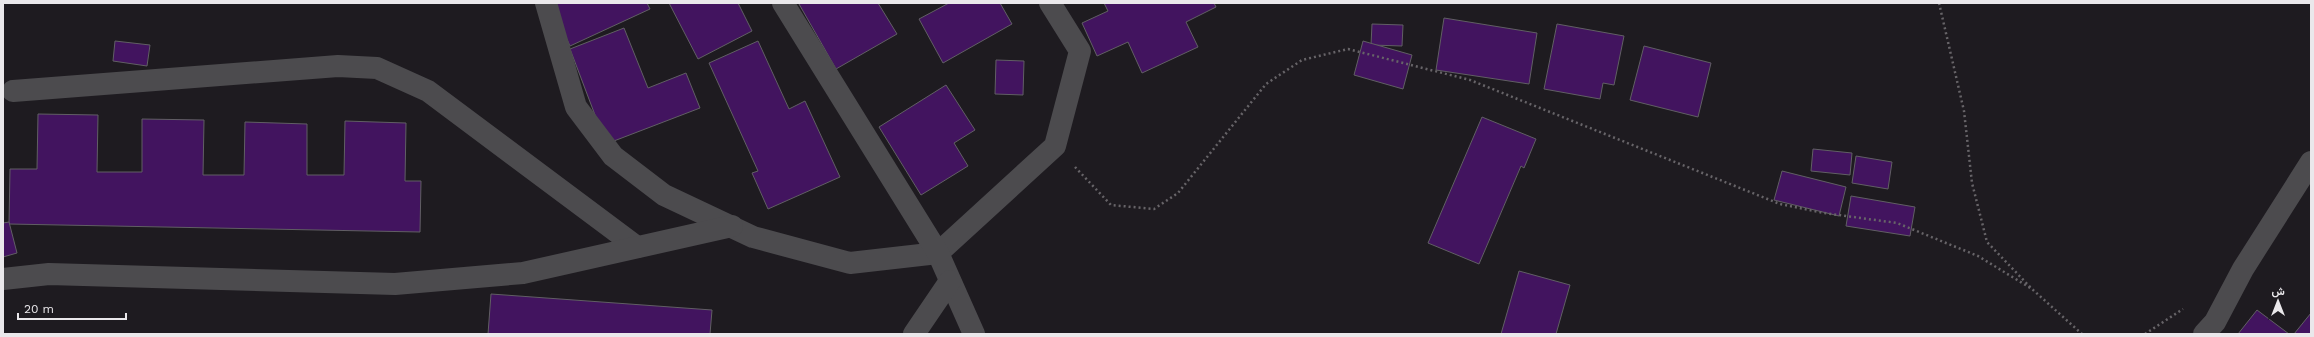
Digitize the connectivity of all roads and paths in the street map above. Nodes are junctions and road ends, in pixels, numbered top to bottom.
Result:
1 (546, 3) edge
2 (783, 3) edge
3 (1050, 3) edge
4 (1939, 3) edge
5 (13, 91) dead end
6 (1055, 146) junction
7 (2311, 162) edge
8 (732, 226) junction
9 (637, 247) junction
10 (938, 253) junction
11 (3, 279) edge
12 (950, 281) junction
13 (2032, 289) junction
14 (914, 334) edge
15 (974, 334) edge
16 (2082, 334) edge
17 (2204, 334) edge

1 - 8 street
2 - 10 street
3 - 6 street
4 - 13 path
5 - 9 street
6 - 10 street
6 - 13 path
7 - 17 street
8 - 9 street
8 - 10 street
9 - 11 street
10 - 12 street
12 - 14 street
12 - 15 street
13 - 16 path

